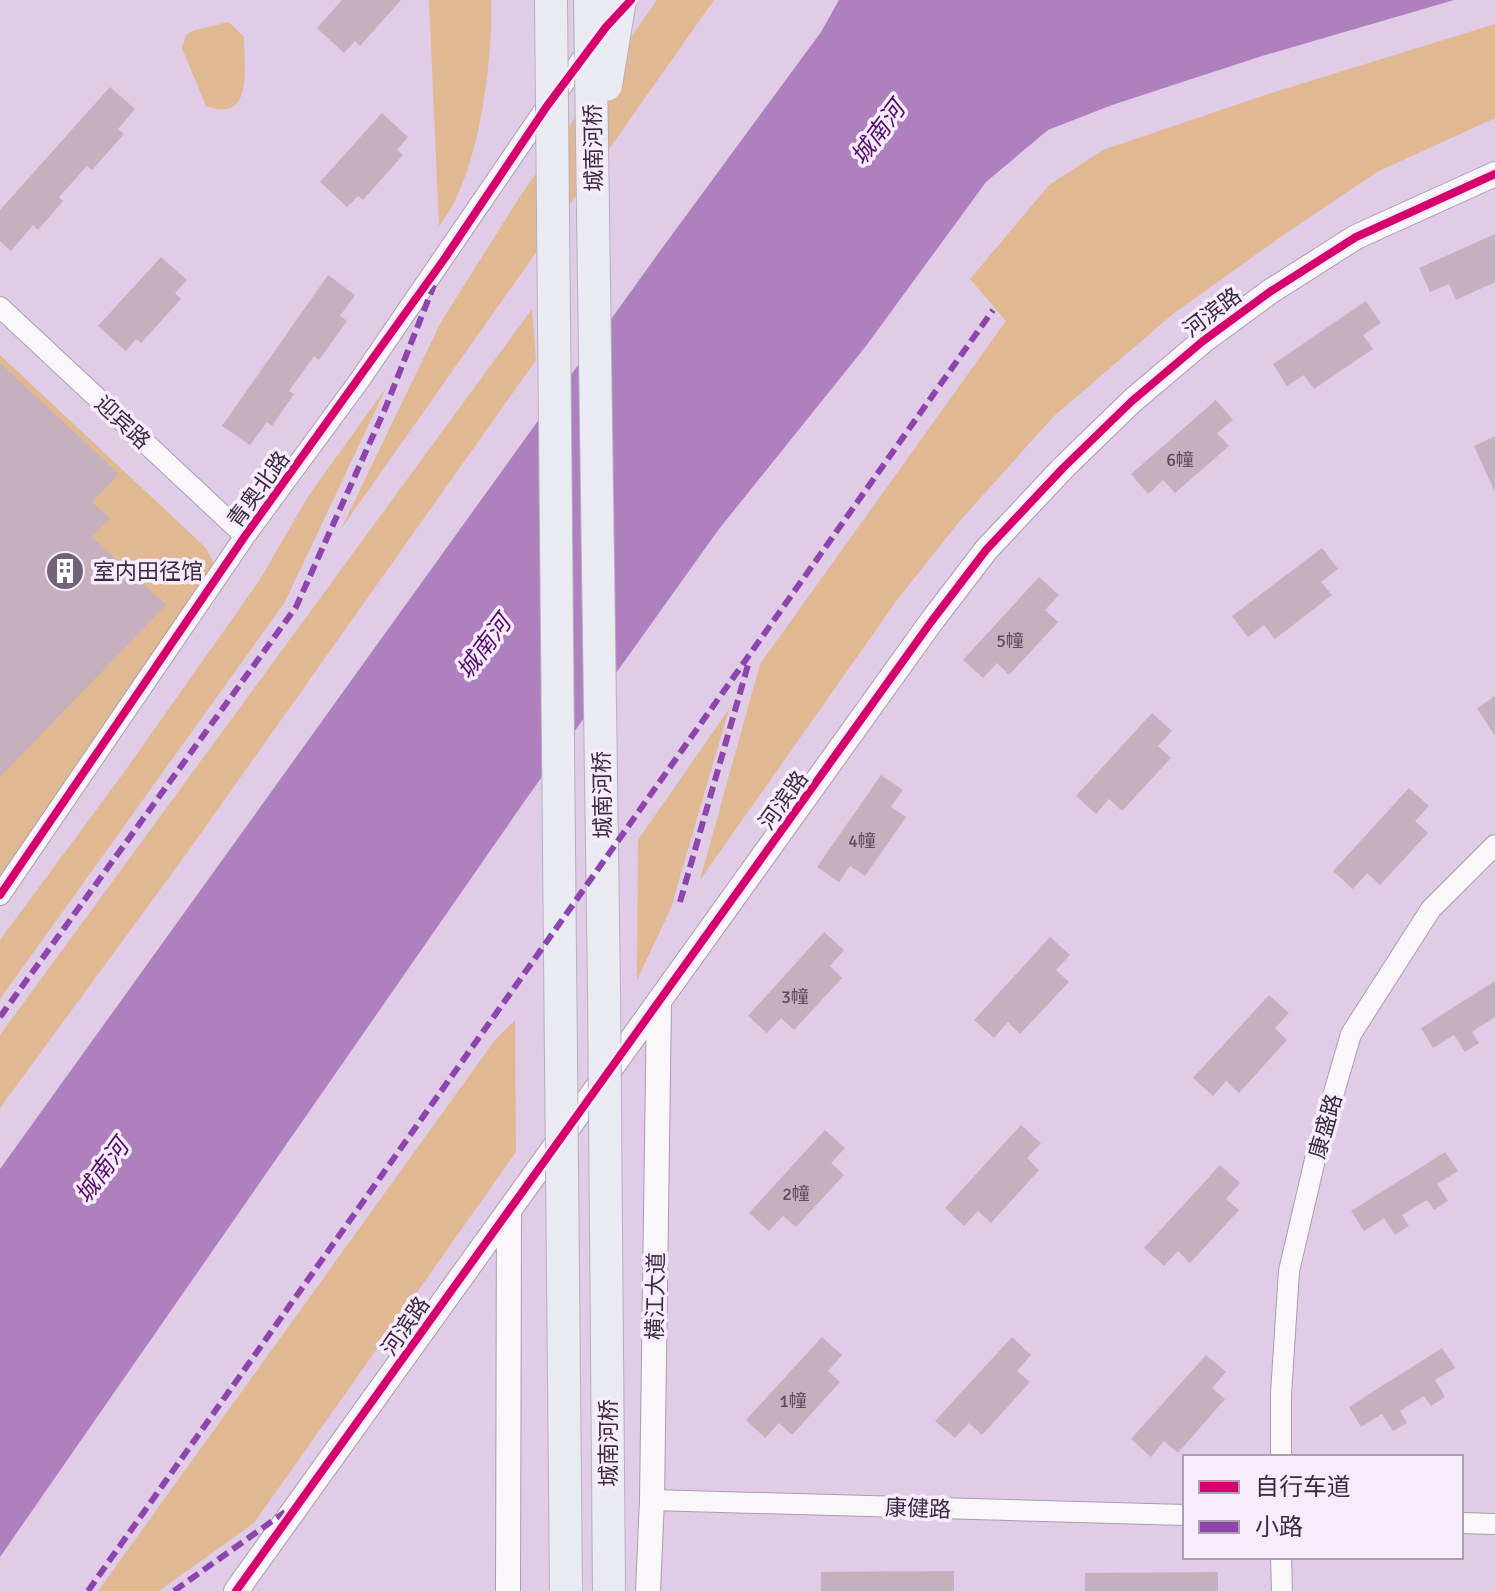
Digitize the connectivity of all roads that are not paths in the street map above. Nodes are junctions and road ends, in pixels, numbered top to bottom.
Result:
1 (529, 0) edge
2 (542, 0) edge
3 (551, 0) edge
4 (605, 0) edge
5 (631, 0) edge
6 (605, 9) edge
7 (547, 106) junction
8 (1495, 174) edge
9 (554, 211) junction
10 (0, 307) edge
11 (245, 536) junction
12 (1495, 845) edge
13 (0, 895) edge
14 (659, 1002) junction
15 (509, 1211) junction
16 (1281, 1455) edge
17 (652, 1500) junction
18 (1183, 1515) edge
19 (1463, 1523) edge
20 (1495, 1524) edge
21 (1281, 1559) edge
22 (236, 1591) edge
23 (508, 1591) edge
24 (566, 1591) edge
25 (609, 1591) edge
26 (648, 1591) edge
27 (1282, 1591) edge

1 - 9 highway, bridge
2 - 7 street
3 - 9 highway, 城南河桥, bridge
4 - 6 street
5 - 6 street, 青奥北路
6 - 7 street, 青奥北路
6 - 25 highway, 城南河桥, bridge
7 - 11 street, 青奥北路
8 - 14 street, 河滨路
9 - 24 highway, 城南河桥, bridge
10 - 11 street, 迎宾路
11 - 13 street, 青奥北路
12 - 16 street, 康盛路
14 - 15 street, 河滨路
14 - 17 street, 横江大道
15 - 22 street, 河滨路
15 - 23 street
17 - 18 street, 康健路
17 - 26 street, 横江大道
19 - 20 street
21 - 27 street

